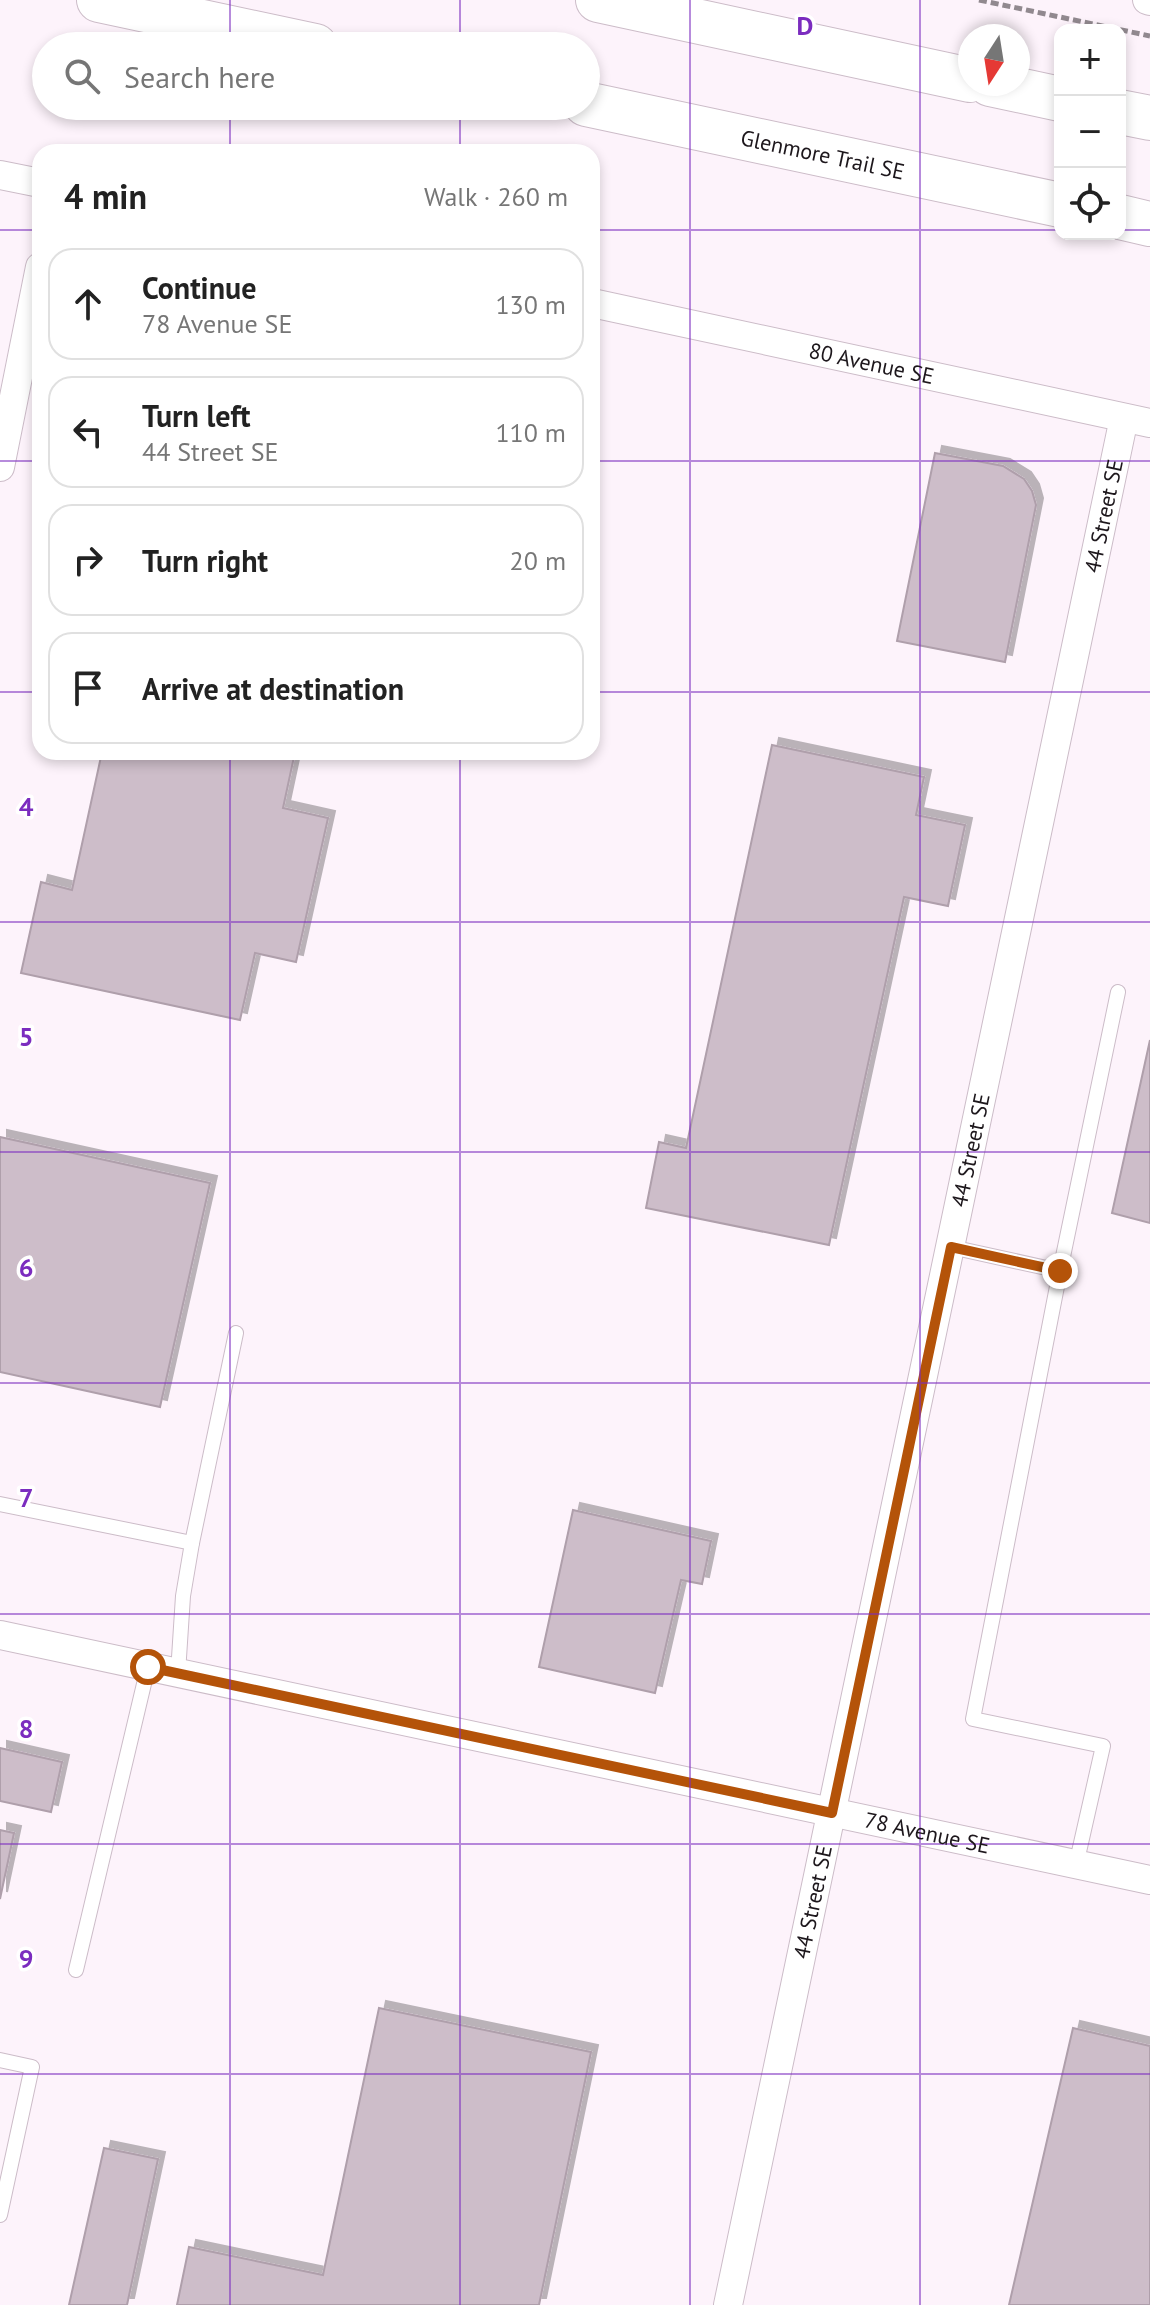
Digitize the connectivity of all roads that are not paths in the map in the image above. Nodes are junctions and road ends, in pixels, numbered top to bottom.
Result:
1 (99, 0) edge
2 (598, 0) edge
3 (249, 32) edge
4 (958, 77) edge
5 (1030, 93) edge
6 (1054, 98) edge
7 (600, 107) edge
8 (1126, 113) edge
9 (1150, 118) edge
10 (0, 175) edge
11 (32, 181) edge
12 (1054, 204) edge
13 (1126, 218) edge
14 (1150, 224) edge
15 (600, 305) edge
16 (32, 307) edge
17 (1137, 421) edge
18 (0, 467) edge
19 (1118, 992) dead end
20 (951, 1247) junction
21 (1060, 1271) junction
22 (236, 1333) dead end
23 (0, 1504) edge
24 (192, 1543) junction
25 (0, 1635) edge
26 (148, 1667) junction
27 (178, 1673) junction
28 (832, 1813) junction
29 (1076, 1865) junction
30 (1150, 1880) edge
31 (76, 1970) dead end
32 (0, 2060) edge
33 (0, 2215) edge
34 (728, 2305) edge

1 - 3 main road
2 - 4 main road
5 - 6 main road
7 - 12 main road, Glenmore Trail SE
8 - 9 main road
10 - 11 street
13 - 14 main road
15 - 17 street, 80 Avenue SE
16 - 18 street
17 - 20 street, 44 Street SE
19 - 21 lane
20 - 21 lane
20 - 28 street, 44 Street SE
21 - 29 lane
22 - 24 lane
23 - 24 lane
24 - 27 lane
25 - 26 street, 78 Avenue SE
26 - 27 street, 78 Avenue SE
26 - 31 lane
27 - 28 street, 78 Avenue SE
28 - 29 street, 78 Avenue SE
28 - 34 street, 44 Street SE
29 - 30 street, 78 Avenue SE
32 - 33 lane

